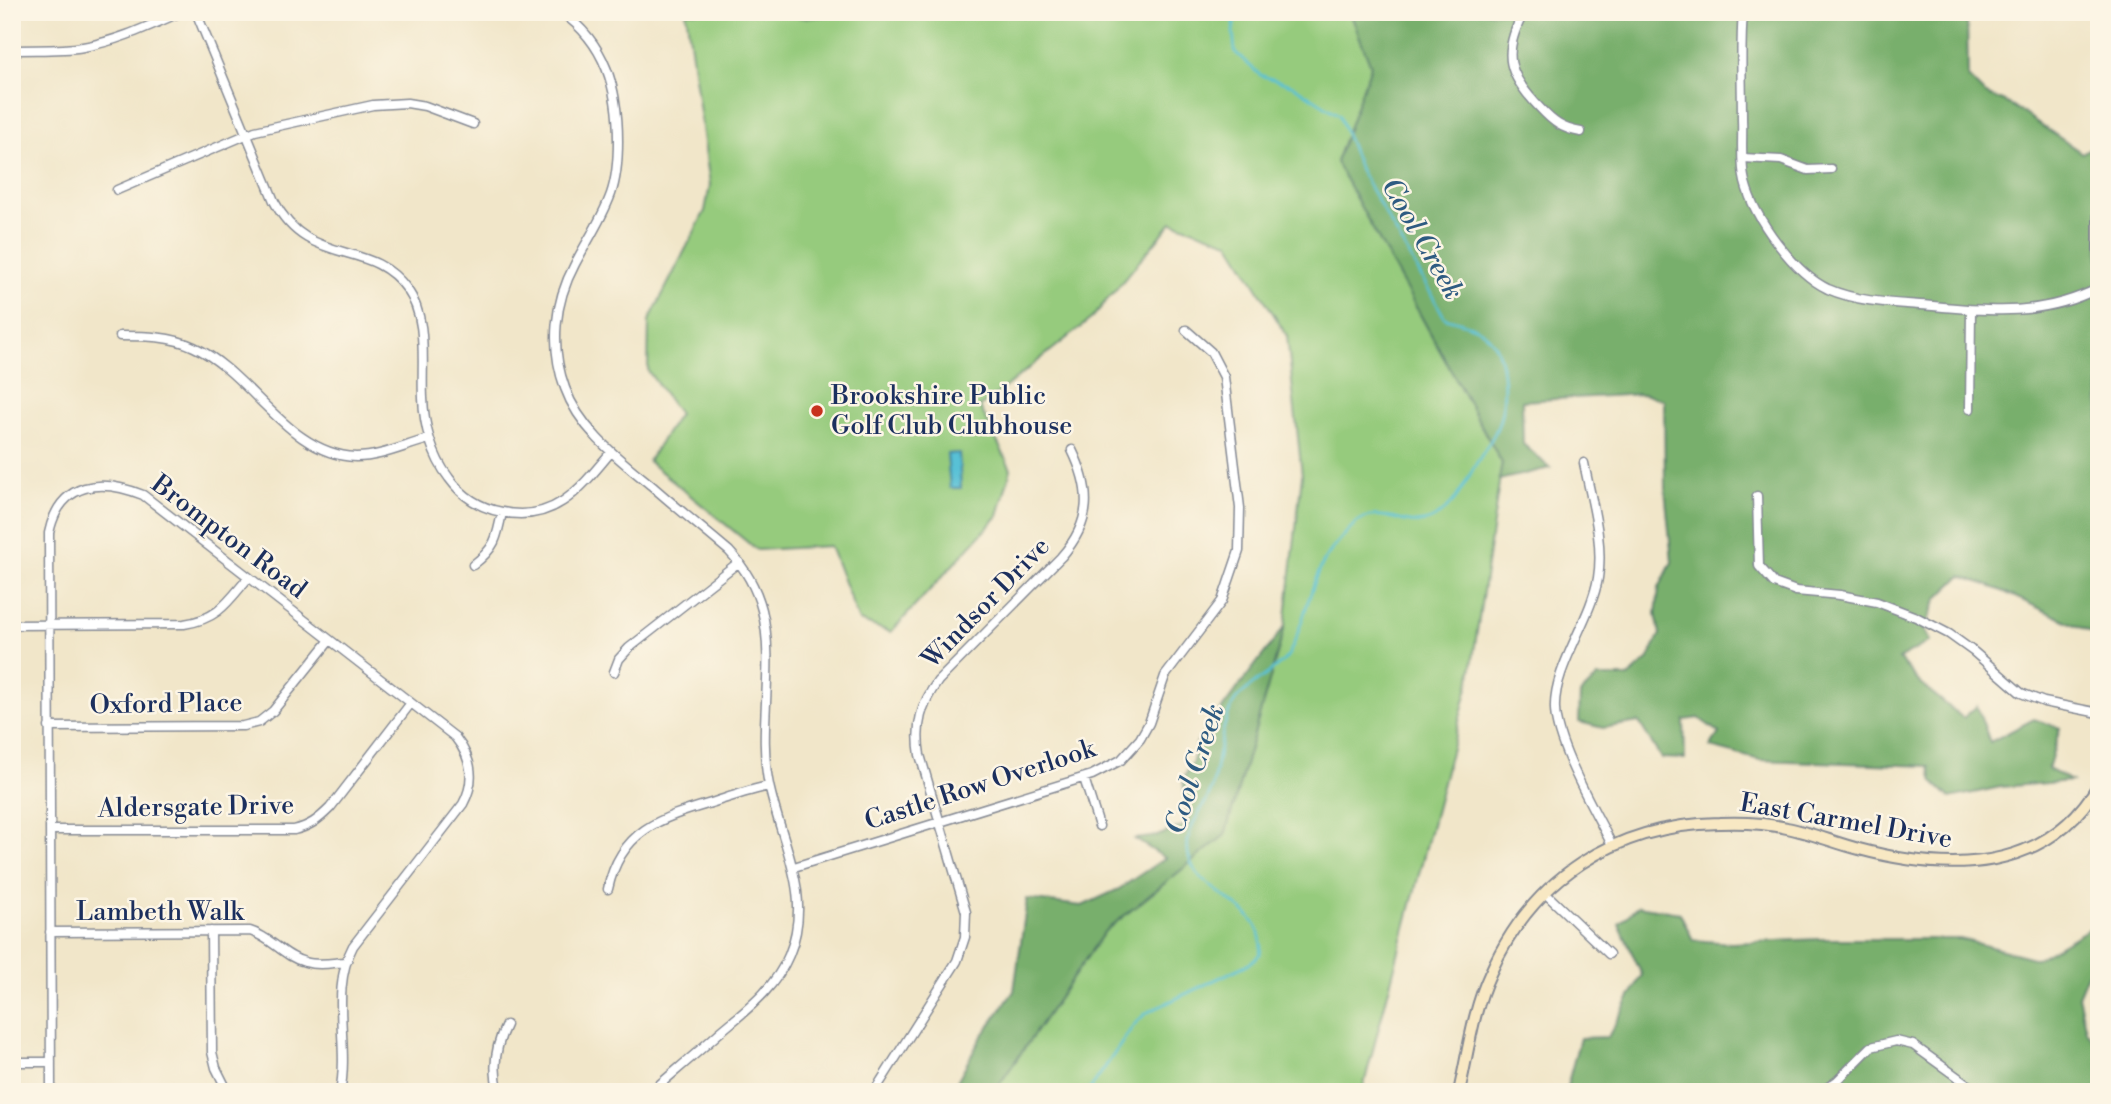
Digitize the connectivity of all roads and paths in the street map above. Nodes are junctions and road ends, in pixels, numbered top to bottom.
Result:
1 (181, 12) edge
2 (196, 12) edge
3 (561, 12) edge
4 (1524, 12) edge
5 (1743, 12) edge
6 (12, 50) edge
7 (473, 124) dead end
8 (1581, 132) dead end
9 (247, 136) junction
10 (1743, 158) junction
11 (1831, 169) dead end
12 (117, 190) dead end
13 (2099, 203) edge
14 (2099, 250) edge
15 (2099, 288) edge
16 (1971, 310) junction
17 (1186, 330) dead end
18 (120, 336) dead end
19 (1969, 409) dead end
20 (429, 439) junction
21 (1072, 450) dead end
22 (611, 452) junction
23 (1584, 463) dead end
24 (1757, 496) dead end
25 (502, 512) junction
26 (739, 562) junction
27 (473, 565) dead end
28 (248, 578) junction
29 (12, 625) edge
30 (50, 625) junction
31 (330, 640) junction
32 (614, 673) dead end
33 (411, 703) junction
34 (2099, 713) edge
35 (50, 727) junction
36 (1084, 778) junction
37 (2099, 783) edge
38 (769, 786) junction
39 (2096, 796) edge
40 (939, 822) junction
41 (1099, 826) dead end
42 (50, 831) junction
43 (1612, 845) junction
44 (794, 867) junction
45 (608, 889) dead end
46 (1545, 893) junction
47 (211, 931) junction
48 (50, 932) junction
49 (1609, 954) dead end
50 (345, 962) junction
51 (506, 1025) dead end
52 (12, 1062) edge
53 (51, 1062) junction
54 (51, 1092) edge
55 (228, 1092) edge
56 (340, 1092) edge
57 (499, 1092) edge
58 (651, 1092) edge
59 (874, 1092) edge
60 (1459, 1092) edge
61 (1821, 1092) edge
62 (1978, 1092) edge

1 - 6 street
2 - 9 street
3 - 22 street
4 - 8 street
5 - 10 street
7 - 9 street
9 - 12 street
9 - 20 street
10 - 11 street
10 - 16 street
13 - 14 street
15 - 16 street
16 - 19 street
17 - 36 street, Castle Row Overlook
18 - 20 street
20 - 25 street
21 - 40 street, Windsor Drive
22 - 25 street
22 - 26 street
23 - 43 street
24 - 34 street
25 - 27 street
26 - 32 street
26 - 38 street
28 - 30 street
28 - 30 street, Brompton Road
28 - 31 street, Brompton Road
29 - 30 street
30 - 35 street, Brompton Road
31 - 33 street, Brompton Road
31 - 35 street, Oxford Place
33 - 42 street, Aldersgate Drive
33 - 50 street, Brompton Road
35 - 42 street, Brompton Road
36 - 40 street, Castle Row Overlook
36 - 41 street
37 - 39 street, East Carmel Drive
38 - 44 street
38 - 45 street
39 - 43 street, East Carmel Drive
40 - 44 street, Castle Row Overlook
40 - 59 street, Windsor Drive
42 - 48 street, Brompton Road
43 - 46 street, East Carmel Drive
44 - 58 street
46 - 49 street
46 - 60 street, East Carmel Drive
47 - 48 street, Lambeth Walk
47 - 50 street, Lambeth Walk
47 - 55 street
48 - 53 street, Brompton Road
50 - 56 street
51 - 57 street
52 - 53 street
53 - 54 street, Brompton Road
61 - 62 street

